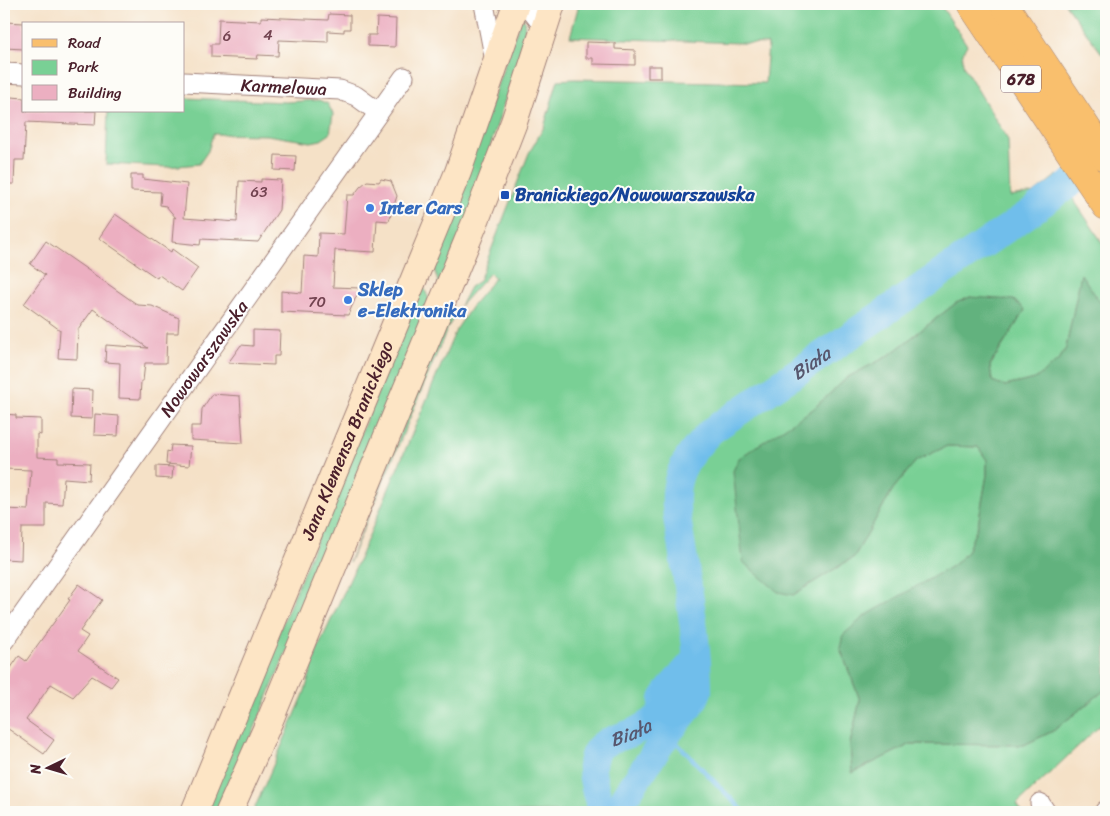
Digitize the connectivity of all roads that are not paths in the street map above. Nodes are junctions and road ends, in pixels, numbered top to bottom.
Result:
1 (484, 4) edge
2 (516, 4) edge
3 (526, 4) edge
4 (971, 4) edge
5 (1004, 4) edge
6 (548, 16) edge
7 (495, 66) junction
8 (4, 73) edge
9 (22, 74) edge
10 (404, 77) dead end
11 (185, 82) edge
12 (378, 112) junction
13 (1100, 147) edge
14 (1106, 206) edge
15 (4, 641) edge
16 (194, 812) edge
17 (230, 812) edge

1 - 7 street
2 - 7 main road
3 - 6 street
4 - 14 main road, 678
5 - 13 main road, 678
6 - 17 main road, Jana Klemensa Branickiego
7 - 16 main road, Jana Klemensa Branickiego
8 - 9 street
10 - 12 street, Nowowarszawska
11 - 12 street, Karmelowa
12 - 15 street, Nowowarszawska

